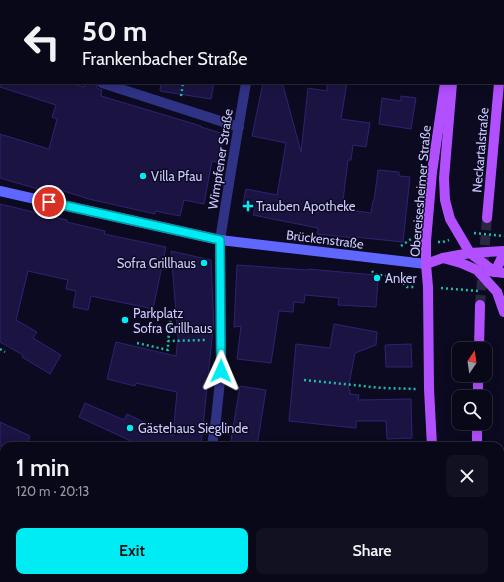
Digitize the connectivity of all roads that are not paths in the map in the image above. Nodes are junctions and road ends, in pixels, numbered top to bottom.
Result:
1 (105, 84) edge
2 (246, 84) edge
3 (445, 84) edge
4 (452, 84) edge
5 (499, 84) edge
6 (239, 127) junction
7 (0, 191) edge
8 (487, 218) tunnel mouth
9 (220, 240) junction
10 (504, 252) edge
11 (470, 253) junction
12 (443, 258) junction
13 (426, 264) junction
14 (477, 270) junction
15 (499, 273) edge
16 (480, 305) tunnel mouth
17 (504, 312) edge
18 (479, 342) edge
19 (477, 430) edge
20 (213, 442) edge
21 (432, 442) edge
22 (477, 442) edge

1 - 6 street
2 - 6 street, Wimpfener Straße
3 - 13 main road, Obereisesheimer Straße
4 - 11 main road
5 - 8 main road, Neckartalstraße
6 - 9 street, Wimpfener Straße
7 - 9 main road, Brückenstraße
9 - 13 main road, Brückenstraße
9 - 20 street, Wimpfener Straße
10 - 11 main road
10 - 15 main road
11 - 12 main road
11 - 15 main road
12 - 13 main road
12 - 14 main road
13 - 14 main road
13 - 21 main road, Obereisesheimer Straße
14 - 15 main road
14 - 17 main road
16 - 18 main road
19 - 22 main road

